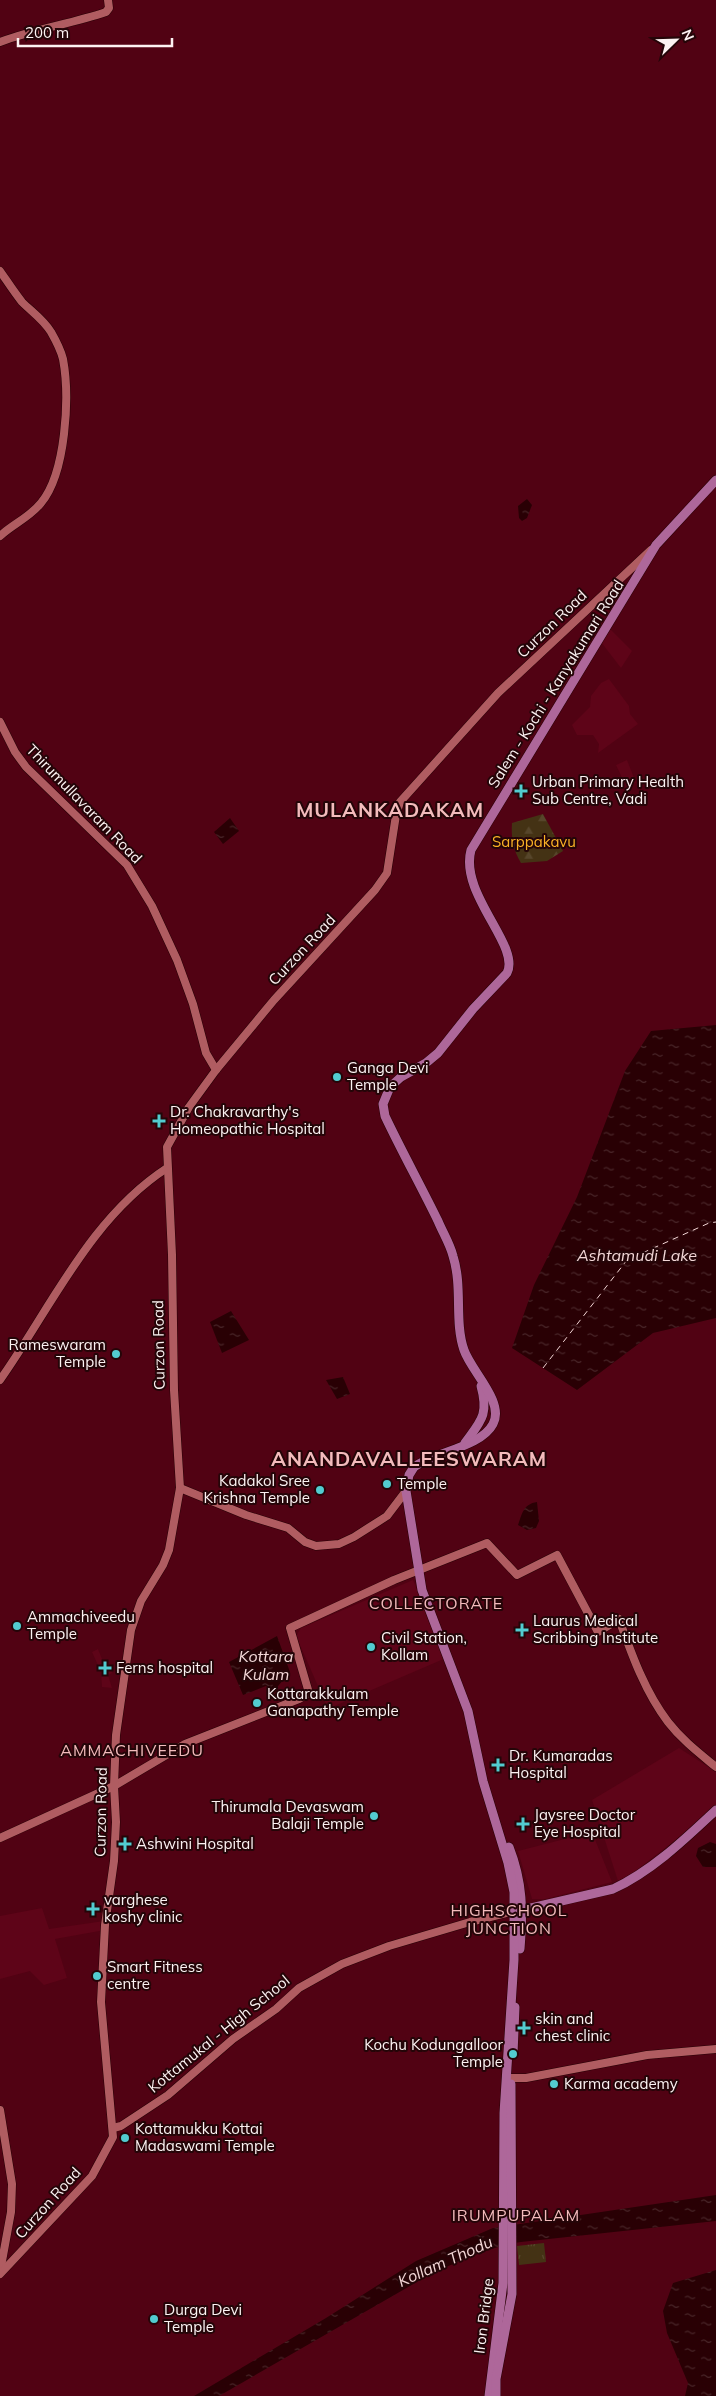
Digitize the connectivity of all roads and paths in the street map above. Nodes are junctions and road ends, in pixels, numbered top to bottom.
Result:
1 (108, 0) edge
2 (1, 42) edge
3 (0, 271) edge
4 (716, 480) edge
5 (0, 536) edge
6 (656, 545) junction
7 (0, 722) edge
8 (216, 1070) junction
9 (167, 1168) junction
10 (0, 1380) edge
11 (180, 1488) junction
12 (406, 1491) junction
13 (418, 1571) junction
14 (716, 1766) edge
15 (114, 1786) junction
16 (716, 1810) edge
17 (0, 1838) edge
18 (519, 1910) junction
19 (716, 2050) edge
20 (508, 2079) junction
21 (0, 2110) edge
22 (113, 2128) junction
23 (507, 2182) junction
24 (0, 2273) edge
25 (490, 2396) edge
26 (496, 2396) edge

1 - 2 main road
3 - 5 main road
4 - 6 main road, Salem - Kochi - Kanyakumari Road
6 - 8 main road, Curzon Road
6 - 12 main road, Salem - Kochi - Kanyakumari Road
7 - 8 main road, Thirumullavaram Road
8 - 9 main road, Curzon Road
9 - 10 main road
9 - 11 main road, Curzon Road
11 - 12 main road
11 - 15 main road, Curzon Road
12 - 13 main road
13 - 14 main road
13 - 15 main road
13 - 18 main road
15 - 17 main road
15 - 22 main road, Curzon Road
16 - 18 main road
18 - 20 main road
18 - 22 main road, Kottamukal - High School
19 - 20 main road
20 - 23 main road
21 - 24 main road
22 - 24 main road, Curzon Road
23 - 25 main road, Iron Bridge
23 - 26 main road, Iron Bridge

